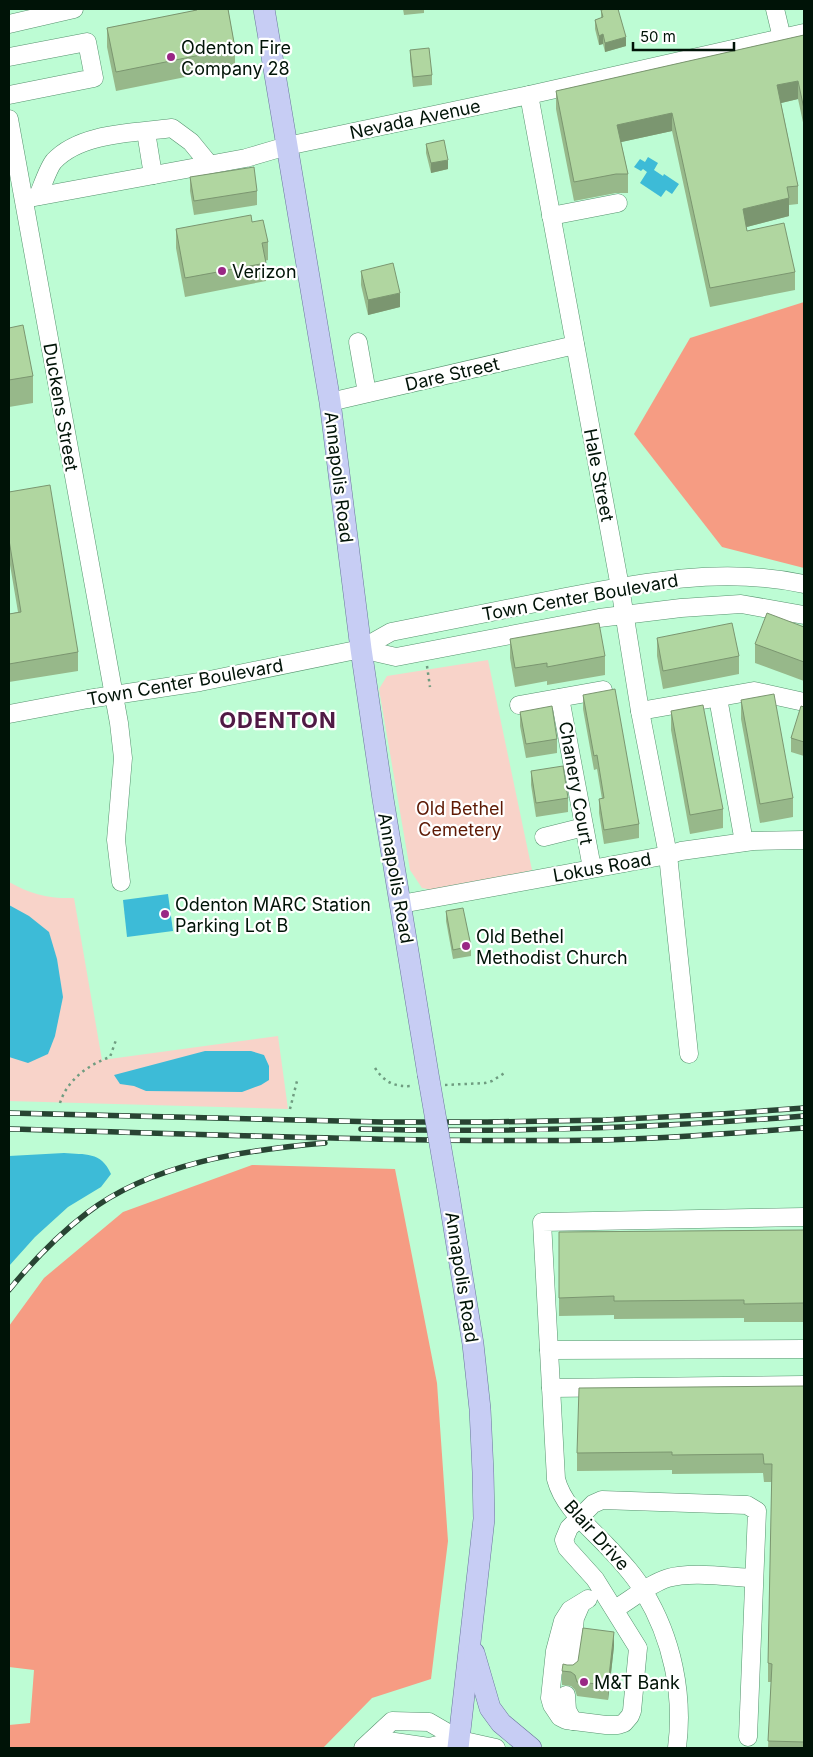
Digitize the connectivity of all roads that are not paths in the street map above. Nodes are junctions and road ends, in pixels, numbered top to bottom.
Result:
1 (74, 9) edge
2 (264, 9) edge
3 (776, 9) edge
4 (38, 13) edge
5 (9, 24) edge
6 (804, 33) edge
7 (782, 38) junction
8 (9, 56) edge
9 (9, 94) edge
10 (529, 95) junction
11 (9, 119) edge
12 (146, 132) junction
13 (287, 146) junction
14 (209, 164) junction
15 (154, 175) junction
16 (31, 198) junction
17 (618, 203) dead end
18 (551, 216) junction
19 (358, 342) dead end
20 (575, 345) junction
21 (367, 393) junction
22 (330, 402) junction
23 (804, 584) edge
24 (620, 587) junction
25 (624, 614) junction
26 (804, 614) edge
27 (361, 649) junction
28 (602, 690) edge
29 (113, 695) junction
30 (560, 698) junction
31 (718, 698) junction
32 (804, 702) edge
33 (519, 705) dead end
34 (640, 712) junction
35 (9, 714) edge
36 (584, 827) junction
37 (544, 837) dead end
38 (804, 840) edge
39 (744, 842) junction
40 (668, 855) junction
41 (592, 868) junction
42 (121, 882) dead end
43 (401, 904) junction
44 (689, 1054) dead end
45 (804, 1217) edge
46 (804, 1349) edge
47 (549, 1350) junction
48 (804, 1385) edge
49 (551, 1388) junction
50 (580, 1516) junction
51 (754, 1578) junction
52 (644, 1591) junction
53 (591, 1597) junction
54 (615, 1609) junction
55 (470, 1642) junction
56 (572, 1670) edge
57 (569, 1695) dead end
58 (578, 1722) junction
59 (748, 1737) dead end
60 (369, 1743) edge
61 (459, 1744) edge
62 (496, 1748) edge
63 (531, 1748) edge
64 (677, 1748) edge

1 - 4 street
2 - 13 main road, Annapolis Road
3 - 7 street
4 - 5 street
6 - 7 street, Nevada Avenue
7 - 10 street, Nevada Avenue
8 - 9 street
10 - 13 street, Nevada Avenue
10 - 18 street, Hale Street
11 - 16 street, Duckens Street
12 - 14 street
12 - 15 street
12 - 16 street
13 - 14 street, Nevada Avenue
13 - 22 main road, Annapolis Road
14 - 15 street, Nevada Avenue
15 - 16 street, Nevada Avenue
16 - 29 street, Duckens Street
17 - 18 street
18 - 20 street, Hale Street
19 - 21 street
20 - 21 street, Dare Street
20 - 24 street, Hale Street
21 - 22 street, Dare Street
22 - 27 main road, Annapolis Road
23 - 24 street, Town Center Boulevard
24 - 25 street, Hale Street
24 - 27 street, Town Center Boulevard
25 - 26 street, Town Center Boulevard
25 - 27 street, Town Center Boulevard
25 - 34 street, Hale Street
27 - 29 street, Town Center Boulevard
27 - 43 main road, Annapolis Road
28 - 30 street, Chanery Court
29 - 35 street, Town Center Boulevard
29 - 42 street, Duckens Street
30 - 33 street, Chanery Court
30 - 36 street, Chanery Court
31 - 32 street
31 - 34 street
31 - 39 street
34 - 40 street, Hale Street
36 - 37 street
36 - 41 street, Chanery Court
38 - 39 street, Lokus Road
39 - 40 street, Lokus Road
40 - 41 street, Lokus Road
40 - 44 street, Hale Street
41 - 43 street, Lokus Road
43 - 55 main road, Annapolis Road, bridge
45 - 47 street, Blair Drive
46 - 47 street
47 - 49 street, Blair Drive
48 - 49 street
49 - 50 street, Blair Drive
50 - 51 street
50 - 52 street, Blair Drive
50 - 53 street
51 - 52 street
51 - 59 street
52 - 54 street
52 - 64 street, Blair Drive
53 - 54 street
53 - 56 street
53 - 58 street
54 - 58 street
55 - 61 main road, Annapolis Road
55 - 63 main road
57 - 58 street
60 - 61 street
60 - 61 street
61 - 62 street

